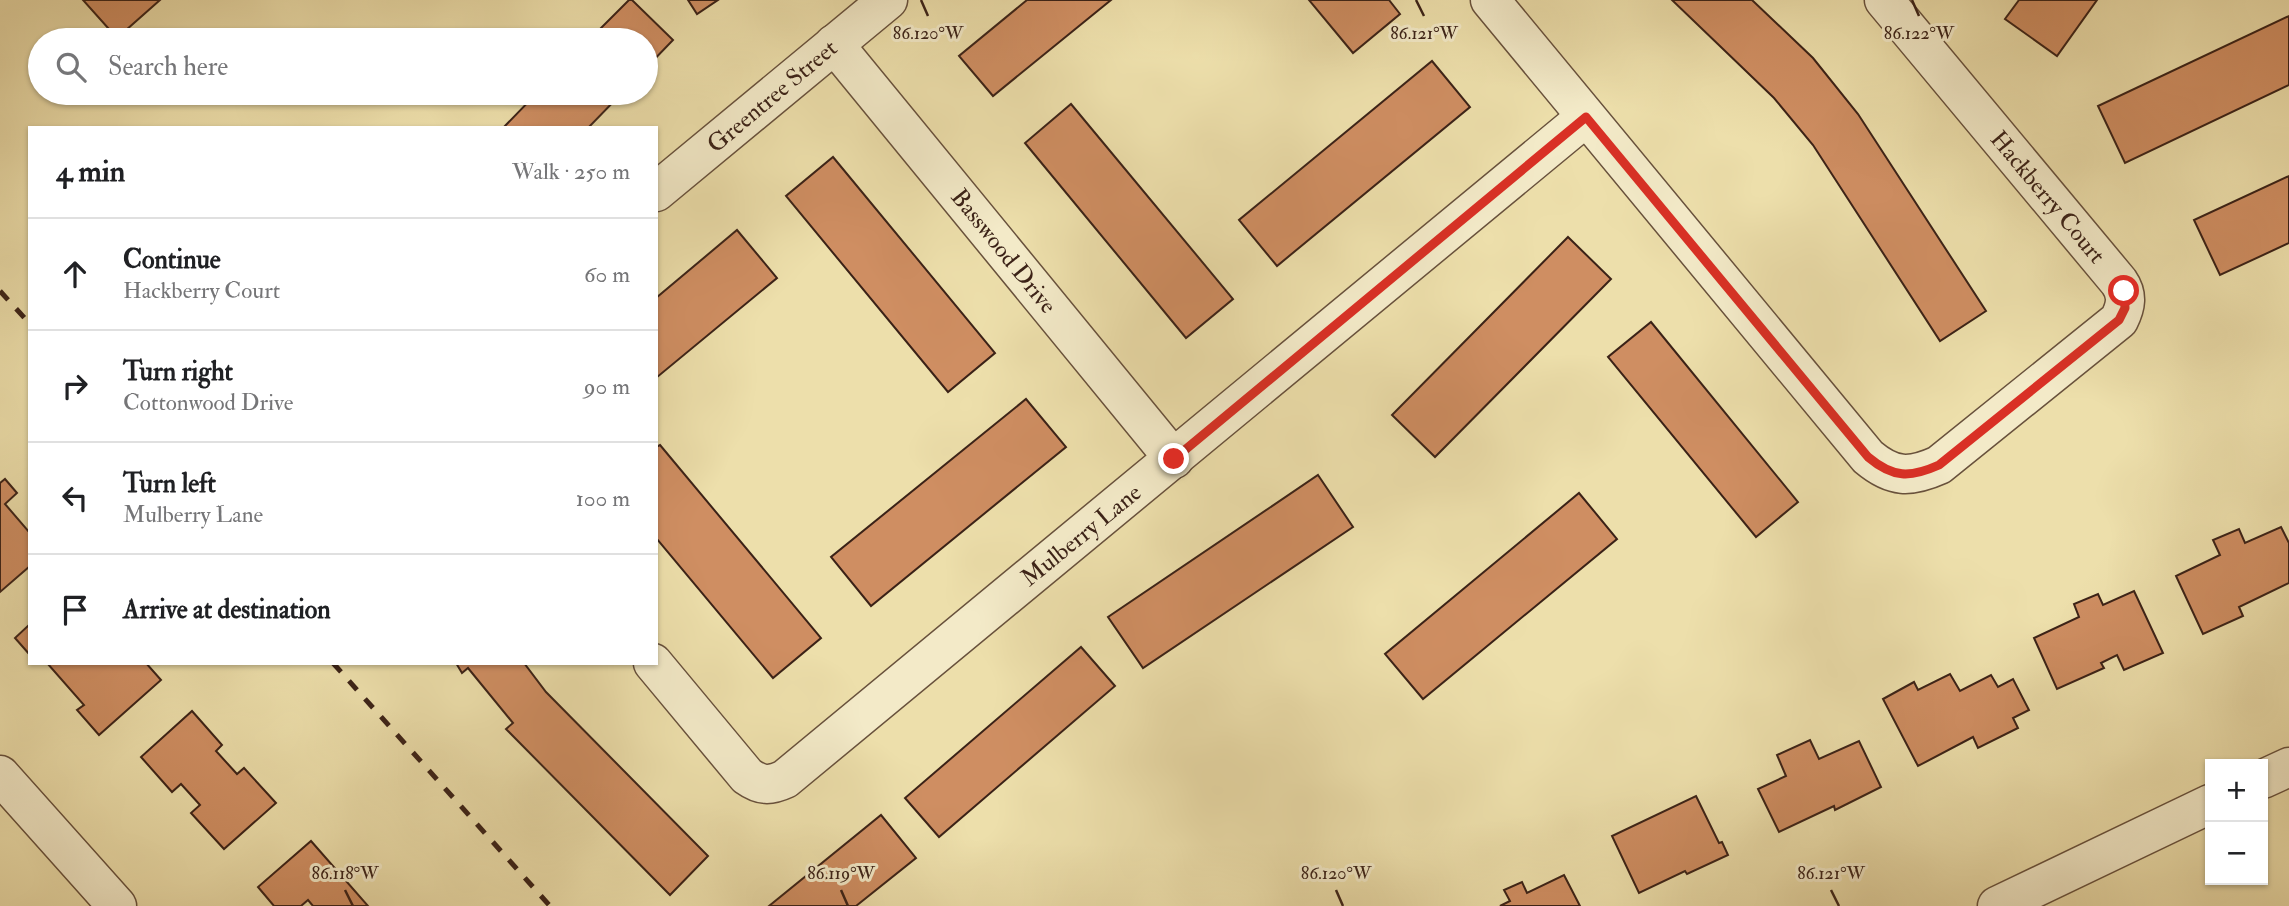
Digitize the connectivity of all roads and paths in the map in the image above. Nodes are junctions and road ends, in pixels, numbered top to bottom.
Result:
1 (888, 0) edge
2 (1490, 0) edge
3 (1884, 0) edge
4 (834, 44) junction
5 (1586, 117) junction
6 (658, 190) edge
7 (1174, 459) junction
8 (655, 665) edge
9 (2289, 766) edge
10 (0, 775) edge
11 (2268, 776) edge
12 (2205, 806) edge
13 (117, 906) edge
14 (1997, 906) edge

1 - 4 street, Greentree Street
2 - 5 street
3 - 5 street, Hackberry Court
4 - 6 street, Greentree Street
4 - 7 street, Basswood Drive
5 - 7 street, Mulberry Lane
7 - 8 street, Mulberry Lane
9 - 11 street
10 - 13 street
12 - 14 street

